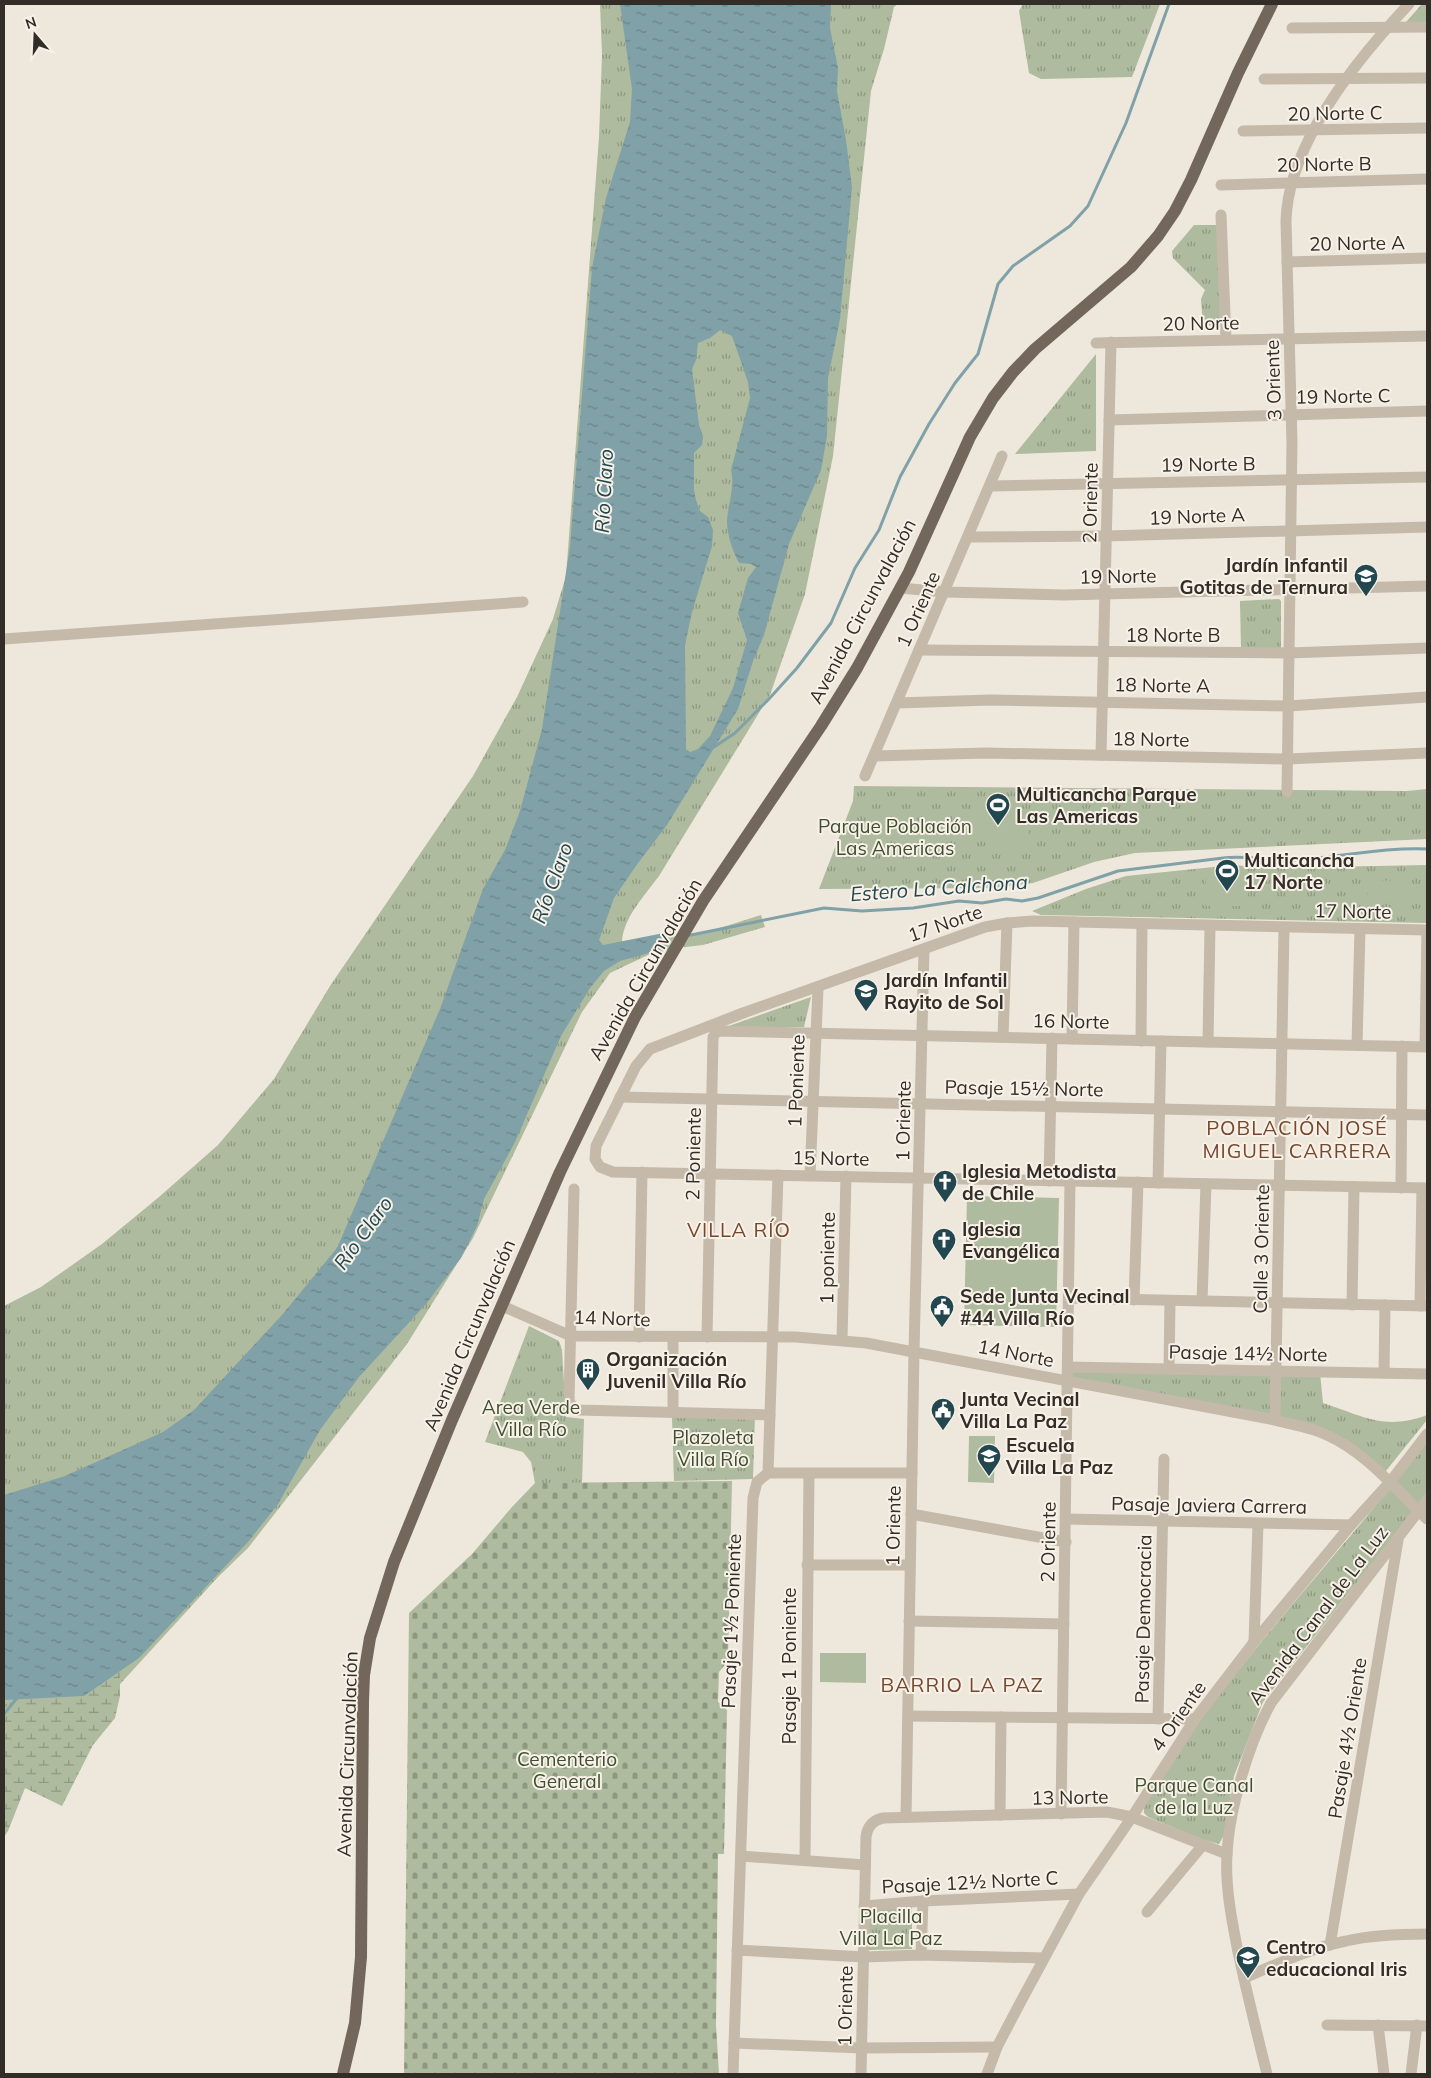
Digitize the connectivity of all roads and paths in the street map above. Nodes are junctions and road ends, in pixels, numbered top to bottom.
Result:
1 (1272, 4) edge
2 (1409, 4) edge
3 (1427, 27) edge
4 (1292, 28) dead end
5 (1387, 28) junction
6 (1427, 78) edge
7 (1264, 79) dead end
8 (1347, 79) junction
9 (1427, 128) edge
10 (1243, 131) dead end
11 (1314, 131) junction
12 (1427, 180) edge
13 (1292, 182) junction
14 (1221, 185) dead end
15 (1221, 215) dead end
16 (1427, 258) edge
17 (1287, 262) junction
18 (1427, 336) edge
19 (1289, 339) junction
20 (1226, 340) junction
21 (1111, 342) junction
22 (1096, 343) dead end
23 (1427, 411) edge
24 (1291, 414) junction
25 (1109, 420) junction
26 (1002, 456) dead end
27 (1427, 477) edge
28 (1292, 480) junction
29 (1108, 484) junction
30 (990, 486) junction
31 (1427, 528) edge
32 (1291, 531) junction
33 (1106, 536) junction
34 (968, 537) junction
35 (1427, 586) edge
36 (900, 588) junction
37 (1290, 589) junction
38 (945, 592) junction
39 (1105, 594) junction
40 (523, 602) dead end
41 (4, 639) edge
42 (1427, 648) edge
43 (919, 650) junction
44 (1104, 652) junction
45 (1289, 653) junction
46 (1427, 697) edge
47 (1103, 702) junction
48 (897, 703) junction
49 (1288, 706) junction
50 (1427, 752) edge
51 (1102, 755) junction
52 (874, 756) junction
53 (1287, 759) junction
54 (866, 776) dead end
55 (1287, 792) dead end
56 (1074, 922) junction
57 (1007, 923) junction
58 (1142, 924) junction
59 (1210, 926) junction
60 (1284, 928) junction
61 (1360, 929) junction
62 (1427, 930) edge
63 (924, 949) junction
64 (818, 988) junction
65 (715, 1033) joint
66 (815, 1033) junction
67 (922, 1036) junction
68 (1002, 1037) junction
69 (1052, 1038) junction
70 (1072, 1039) junction
71 (1141, 1041) junction
72 (1161, 1041) junction
73 (1208, 1042) junction
74 (1282, 1044) junction
75 (1357, 1045) junction
76 (1402, 1046) junction
77 (1426, 1046) edge
78 (620, 1097) junction
79 (711, 1099) junction
80 (812, 1101) junction
81 (921, 1103) junction
82 (1050, 1106) junction
83 (1159, 1109) junction
84 (1281, 1111) junction
85 (1401, 1114) junction
86 (1427, 1115) edge
87 (597, 1163) joint
88 (642, 1172) junction
89 (710, 1174) junction
90 (778, 1175) junction
91 (810, 1176) junction
92 (846, 1176) junction
93 (919, 1178) junction
94 (1049, 1181) junction
95 (1070, 1181) junction
96 (1138, 1182) junction
97 (1158, 1183) junction
98 (1206, 1184) junction
99 (1280, 1185) junction
100 (1354, 1187) junction
101 (1401, 1188) junction
102 (1425, 1188) edge
103 (574, 1189) dead end
104 (1069, 1298) junction
105 (1134, 1300) junction
106 (1170, 1301) junction
107 (1202, 1301) junction
108 (1278, 1303) junction
109 (1352, 1304) junction
110 (1385, 1305) junction
111 (502, 1306) junction
112 (1424, 1306) edge
113 (571, 1336) junction
114 (639, 1337) junction
115 (673, 1337) junction
116 (708, 1337) junction
117 (773, 1337) junction
118 (842, 1340) junction
119 (914, 1351) junction
120 (1068, 1366) junction
121 (1168, 1369) junction
122 (1276, 1371) junction
123 (1384, 1374) junction
124 (1427, 1374) edge
125 (1068, 1381) junction
126 (673, 1412) junction
127 (770, 1415) junction
128 (1275, 1420) junction
129 (1427, 1434) edge
130 (1164, 1459) dead end
131 (768, 1473) junction
132 (912, 1473) junction
133 (809, 1474) junction
134 (1390, 1482) junction
135 (1427, 1500) edge
136 (911, 1514) junction
137 (1423, 1515) edge
138 (1066, 1519) junction
139 (1162, 1522) junction
140 (1258, 1524) junction
141 (1351, 1525) junction
142 (1399, 1536) junction
143 (1066, 1542) junction
144 (808, 1565) junction
145 (910, 1565) junction
146 (909, 1622) junction
147 (1064, 1624) junction
148 (1254, 1642) junction
149 (908, 1716) junction
150 (1002, 1717) junction
151 (1062, 1718) junction
152 (1158, 1719) junction
153 (1195, 1719) junction
154 (1061, 1814) junction
155 (1000, 1815) junction
156 (906, 1817) junction
157 (1132, 1817) junction
158 (1202, 1846) junction
159 (1226, 1854) junction
160 (741, 1856) junction
161 (805, 1859) junction
162 (865, 1864) junction
163 (1079, 1894) junction
164 (923, 1901) junction
165 (864, 1906) junction
166 (1147, 1912) dead end
167 (1427, 1934) edge
168 (1330, 1945) junction
169 (737, 1950) junction
170 (921, 1955) junction
171 (864, 1956) junction
172 (1043, 1958) junction
173 (1244, 1978) junction
174 (1327, 2025) dead end
175 (1378, 2025) junction
176 (1422, 2026) edge
177 (734, 2043) junction
178 (997, 2047) junction
179 (862, 2048) junction
180 (343, 2074) edge
181 (733, 2074) edge
182 (861, 2074) edge
183 (987, 2074) edge
184 (1267, 2074) edge
185 (1384, 2074) edge
186 (1411, 2074) edge

1 - 36 main road, Avenida Circunvalación
2 - 5 street, 3 Oriente
3 - 5 street
4 - 5 street
5 - 8 street, 3 Oriente
6 - 8 street
7 - 8 street
8 - 11 street, 3 Oriente
9 - 11 street, 20 Norte C
10 - 11 street, 20 Norte C
11 - 13 street, 3 Oriente
12 - 13 street, 20 Norte B
13 - 14 street, 20 Norte B
13 - 17 street, 3 Oriente
15 - 20 street
16 - 17 street, 20 Norte A
17 - 19 street, 3 Oriente
18 - 19 street, 20 Norte
19 - 20 street, 20 Norte
19 - 24 street, 3 Oriente
20 - 21 street, 20 Norte
21 - 22 street, 20 Norte
21 - 25 street, 2 Oriente
23 - 24 street, 19 Norte C
24 - 25 street, 19 Norte C
24 - 28 street, 3 Oriente
25 - 29 street, 2 Oriente
26 - 30 street, 1 Oriente
27 - 28 street, 19 Norte B
28 - 29 street, 19 Norte B
28 - 32 street, 3 Oriente
29 - 30 street, 19 Norte B
29 - 33 street, 2 Oriente
30 - 34 street, 1 Oriente
31 - 32 street, 19 Norte A
32 - 33 street, 19 Norte A
32 - 37 street, 3 Oriente
33 - 34 street, 19 Norte A
33 - 39 street, 2 Oriente
34 - 38 street, 1 Oriente
35 - 37 street, 19 Norte
36 - 38 street, 19 Norte
36 - 111 main road, Avenida Circunvalación
37 - 39 street, 19 Norte
37 - 45 street, 3 Oriente
38 - 39 street, 19 Norte
38 - 43 street, 1 Oriente
39 - 44 street, 2 Oriente
40 - 41 street
42 - 45 street, 18 Norte B
43 - 44 street, 18 Norte B
43 - 48 street, 1 Oriente
44 - 45 street, 18 Norte B
44 - 47 street, 2 Oriente
45 - 49 street, 3 Oriente
46 - 49 street, 18 Norte A
47 - 48 street, 18 Norte A
47 - 49 street, 18 Norte A
47 - 51 street, 2 Oriente
48 - 52 street, 1 Oriente
49 - 53 street, 3 Oriente
50 - 53 street, 18 Norte
51 - 52 street, 18 Norte
51 - 53 street, 18 Norte
52 - 54 street, 1 Oriente
53 - 55 street, 3 Oriente
56 - 57 street, 17 Norte
56 - 58 street, 17 Norte
56 - 70 street
57 - 63 street, 17 Norte
57 - 68 street
58 - 59 street, 17 Norte
58 - 71 street
59 - 60 street, 17 Norte
59 - 73 street
60 - 61 street, 17 Norte
60 - 74 street, Calle 3 Oriente
61 - 62 street, 17 Norte
61 - 75 street
62 - 77 street
63 - 64 street, 17 Norte
63 - 67 street, 1 Oriente
64 - 66 street, 1 Poniente
64 - 78 street, 17 Norte
65 - 66 street, 16 Norte
65 - 79 street, 2 Poniente
66 - 67 street, 16 Norte
66 - 80 street, 1 Poniente
67 - 68 street, 16 Norte
67 - 81 street, 1 Oriente
68 - 69 street, 16 Norte
69 - 70 street, 16 Norte
69 - 82 street
70 - 71 street, 16 Norte
71 - 72 street, 16 Norte
72 - 73 street, 16 Norte
72 - 83 street
73 - 74 street, 16 Norte
74 - 75 street, 16 Norte
74 - 84 street, Calle 3 Oriente
75 - 76 street, 16 Norte
76 - 77 street, 16 Norte
76 - 85 street
78 - 79 street, Pasaje 15½ Norte
78 - 87 street, 17 Norte
79 - 80 street, Pasaje 15½ Norte
79 - 89 street, 2 Poniente
80 - 81 street, Pasaje 15½ Norte
80 - 91 street, 1 Poniente
81 - 82 street, Pasaje 15½ Norte
81 - 93 street, 1 Oriente
82 - 83 street, Pasaje 15½ Norte
82 - 94 street
83 - 84 street, Pasaje 15½ Norte
83 - 97 street
84 - 85 street, Pasaje 15½ Norte
84 - 99 street, Calle 3 Oriente
85 - 86 street, Pasaje 15½ Norte
85 - 101 street
87 - 88 street, 15 Norte
88 - 89 street, 15 Norte
88 - 114 street
89 - 90 street, 15 Norte
89 - 116 street, 2 Poniente
90 - 91 street, 15 Norte
90 - 117 street
91 - 92 street, 15 Norte
92 - 93 street, 15 Norte
92 - 118 street, 1 poniente
93 - 94 street, 15 Norte
93 - 119 street, 1 Oriente
94 - 95 street, 15 Norte
95 - 96 street, 15 Norte
95 - 104 street, 2 Oriente
96 - 97 street, 15 Norte
96 - 105 street
97 - 98 street, 15 Norte
98 - 99 street, 15 Norte
98 - 107 street
99 - 100 street, 15 Norte
99 - 108 street, Calle 3 Oriente
100 - 101 street, 15 Norte
100 - 109 street
101 - 102 street, 15 Norte
102 - 112 street
103 - 113 street
104 - 105 street
104 - 120 street, 2 Oriente
105 - 106 street
106 - 107 street
106 - 121 street
107 - 108 street
108 - 109 street
108 - 122 street, Calle 3 Oriente
109 - 110 street
110 - 112 street
110 - 123 street
111 - 113 street, 14 Norte
111 - 180 main road, Avenida Circunvalación
113 - 114 street, 14 Norte
113 - 126 street
114 - 115 street, 14 Norte
115 - 116 street, 14 Norte
115 - 126 street
116 - 117 street, 14 Norte
117 - 118 street, 14 Norte
117 - 127 street
118 - 119 street, 14 Norte
119 - 125 street, 14 Norte
119 - 132 street, 1 Oriente
120 - 121 street, Pasaje 14½ Norte
120 - 125 street, 2 Oriente
121 - 122 street, Pasaje 14½ Norte
122 - 123 street, Pasaje 14½ Norte
122 - 128 street, Calle 3 Oriente
123 - 124 street, Pasaje 14½ Norte
125 - 128 street, 14 Norte
125 - 138 street, 2 Oriente
126 - 127 street
127 - 131 street
128 - 134 street, 14 Norte
129 - 134 street, 4 Oriente
130 - 139 street, Pasaje Democracia
131 - 133 street
131 - 160 street, Pasaje 1½ Poniente
132 - 133 street
132 - 136 street, 1 Oriente
133 - 144 street, Pasaje 1 Poniente
134 - 137 street, 14 Norte
134 - 141 street, 4 Oriente
135 - 137 street, Avenida Canal de La Luz
136 - 143 street
136 - 145 street, 1 Oriente
137 - 142 street, Avenida Canal de La Luz
138 - 139 street, Pasaje Javiera Carrera
138 - 143 street, 2 Oriente
139 - 140 street, Pasaje Javiera Carrera
139 - 152 street, Pasaje Democracia
140 - 141 street, Pasaje Javiera Carrera
140 - 148 street
141 - 148 street, 4 Oriente
142 - 159 street, Avenida Canal de La Luz
142 - 168 street, Pasaje 4½ Oriente
143 - 147 street, 2 Oriente
144 - 145 street
144 - 161 street, Pasaje 1 Poniente
145 - 146 street, 1 Oriente
146 - 147 street
146 - 149 street, 1 Oriente
147 - 151 street, 2 Oriente
148 - 153 street, 4 Oriente
149 - 150 street
149 - 156 street, 1 Oriente
150 - 151 street
150 - 155 street
151 - 152 street
151 - 154 street, 2 Oriente
152 - 153 street
153 - 157 street, 4 Oriente
154 - 155 street, 13 Norte
154 - 157 street, 13 Norte
155 - 156 street, 13 Norte
156 - 162 street, 1 Oriente
157 - 158 street, 13 Norte
157 - 163 street, 4 Oriente
158 - 159 street, 13 Norte
158 - 166 street
159 - 173 street, Avenida Canal de La Luz
160 - 161 street
160 - 169 street, Pasaje 1½ Poniente
161 - 162 street
162 - 165 street, 1 Oriente
163 - 164 street, Pasaje 12½ Norte C
163 - 172 street, 4 Oriente
164 - 165 street, Pasaje 12½ Norte C
164 - 170 street
165 - 171 street, 1 Oriente
167 - 168 street
168 - 173 street
169 - 171 street
169 - 177 street, Pasaje 1½ Poniente
170 - 171 street
170 - 172 street
171 - 179 street, 1 Oriente
172 - 178 street, 4 Oriente
173 - 184 street, Avenida Canal de La Luz
174 - 175 street
175 - 176 street
175 - 185 street
176 - 186 street
177 - 179 street
177 - 181 street, Pasaje 1½ Poniente
178 - 179 street
178 - 183 street, 4 Oriente
179 - 182 street, 1 Oriente

